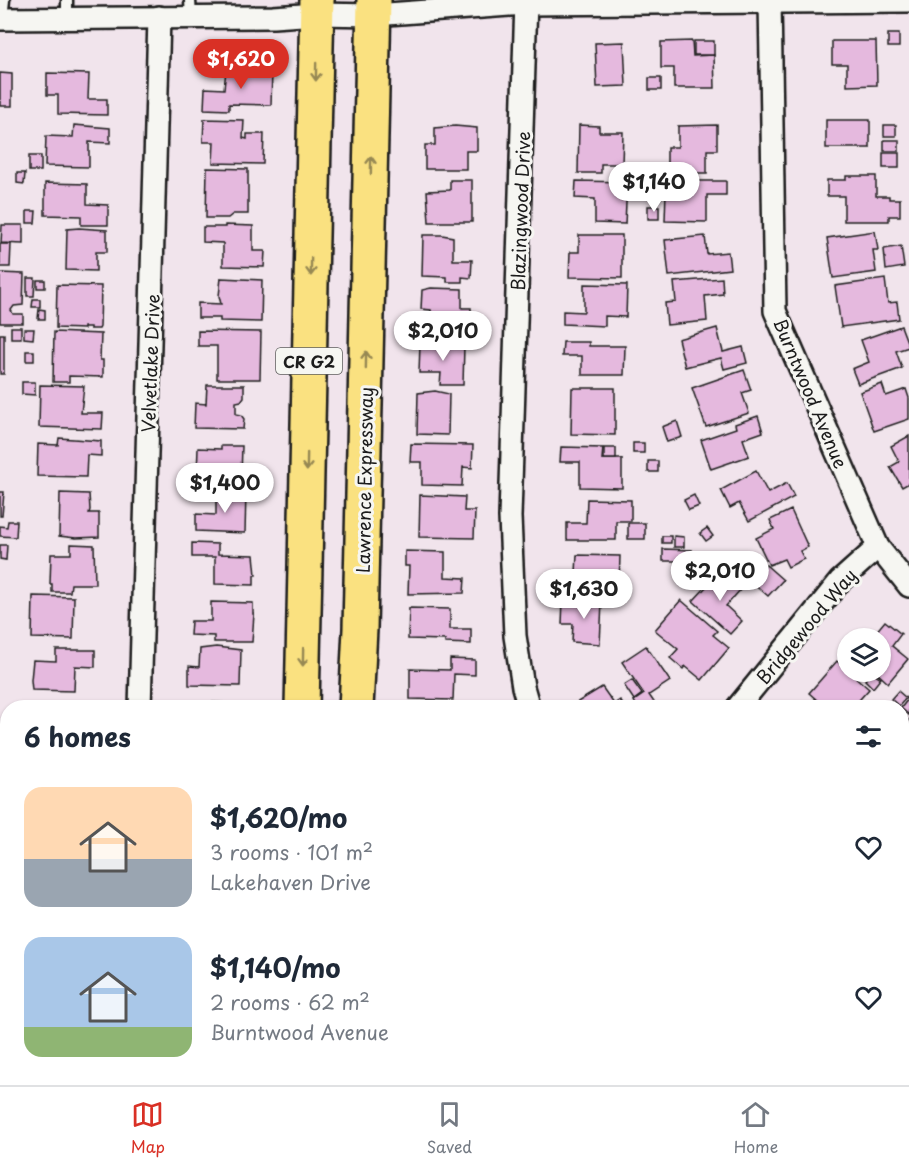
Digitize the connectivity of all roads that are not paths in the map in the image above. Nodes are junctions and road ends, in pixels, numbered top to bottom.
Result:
1 (770, 1) edge
2 (909, 1) edge
3 (526, 2) edge
4 (317, 7) edge
5 (374, 7) edge
6 (68, 9) edge
7 (191, 9) edge
8 (2, 13) edge
9 (159, 17) junction
10 (878, 547) junction
11 (909, 586) edge
12 (140, 700) edge
13 (302, 700) edge
14 (356, 700) edge
15 (527, 700) edge
16 (744, 700) edge

1 - 2 street
1 - 3 street
1 - 10 street, Burntwood Avenue
3 - 5 street
3 - 15 street, Blazingwood Drive
4 - 5 street
4 - 7 street
4 -> 13 highway, CR G2
14 -> 5 highway, Lawrence Expressway / CR G2
6 - 8 street
6 - 9 street
7 - 9 street
9 - 12 street, Velvetlake Drive
10 - 11 street, Burntwood Avenue
10 - 16 street, Bridgewood Way

